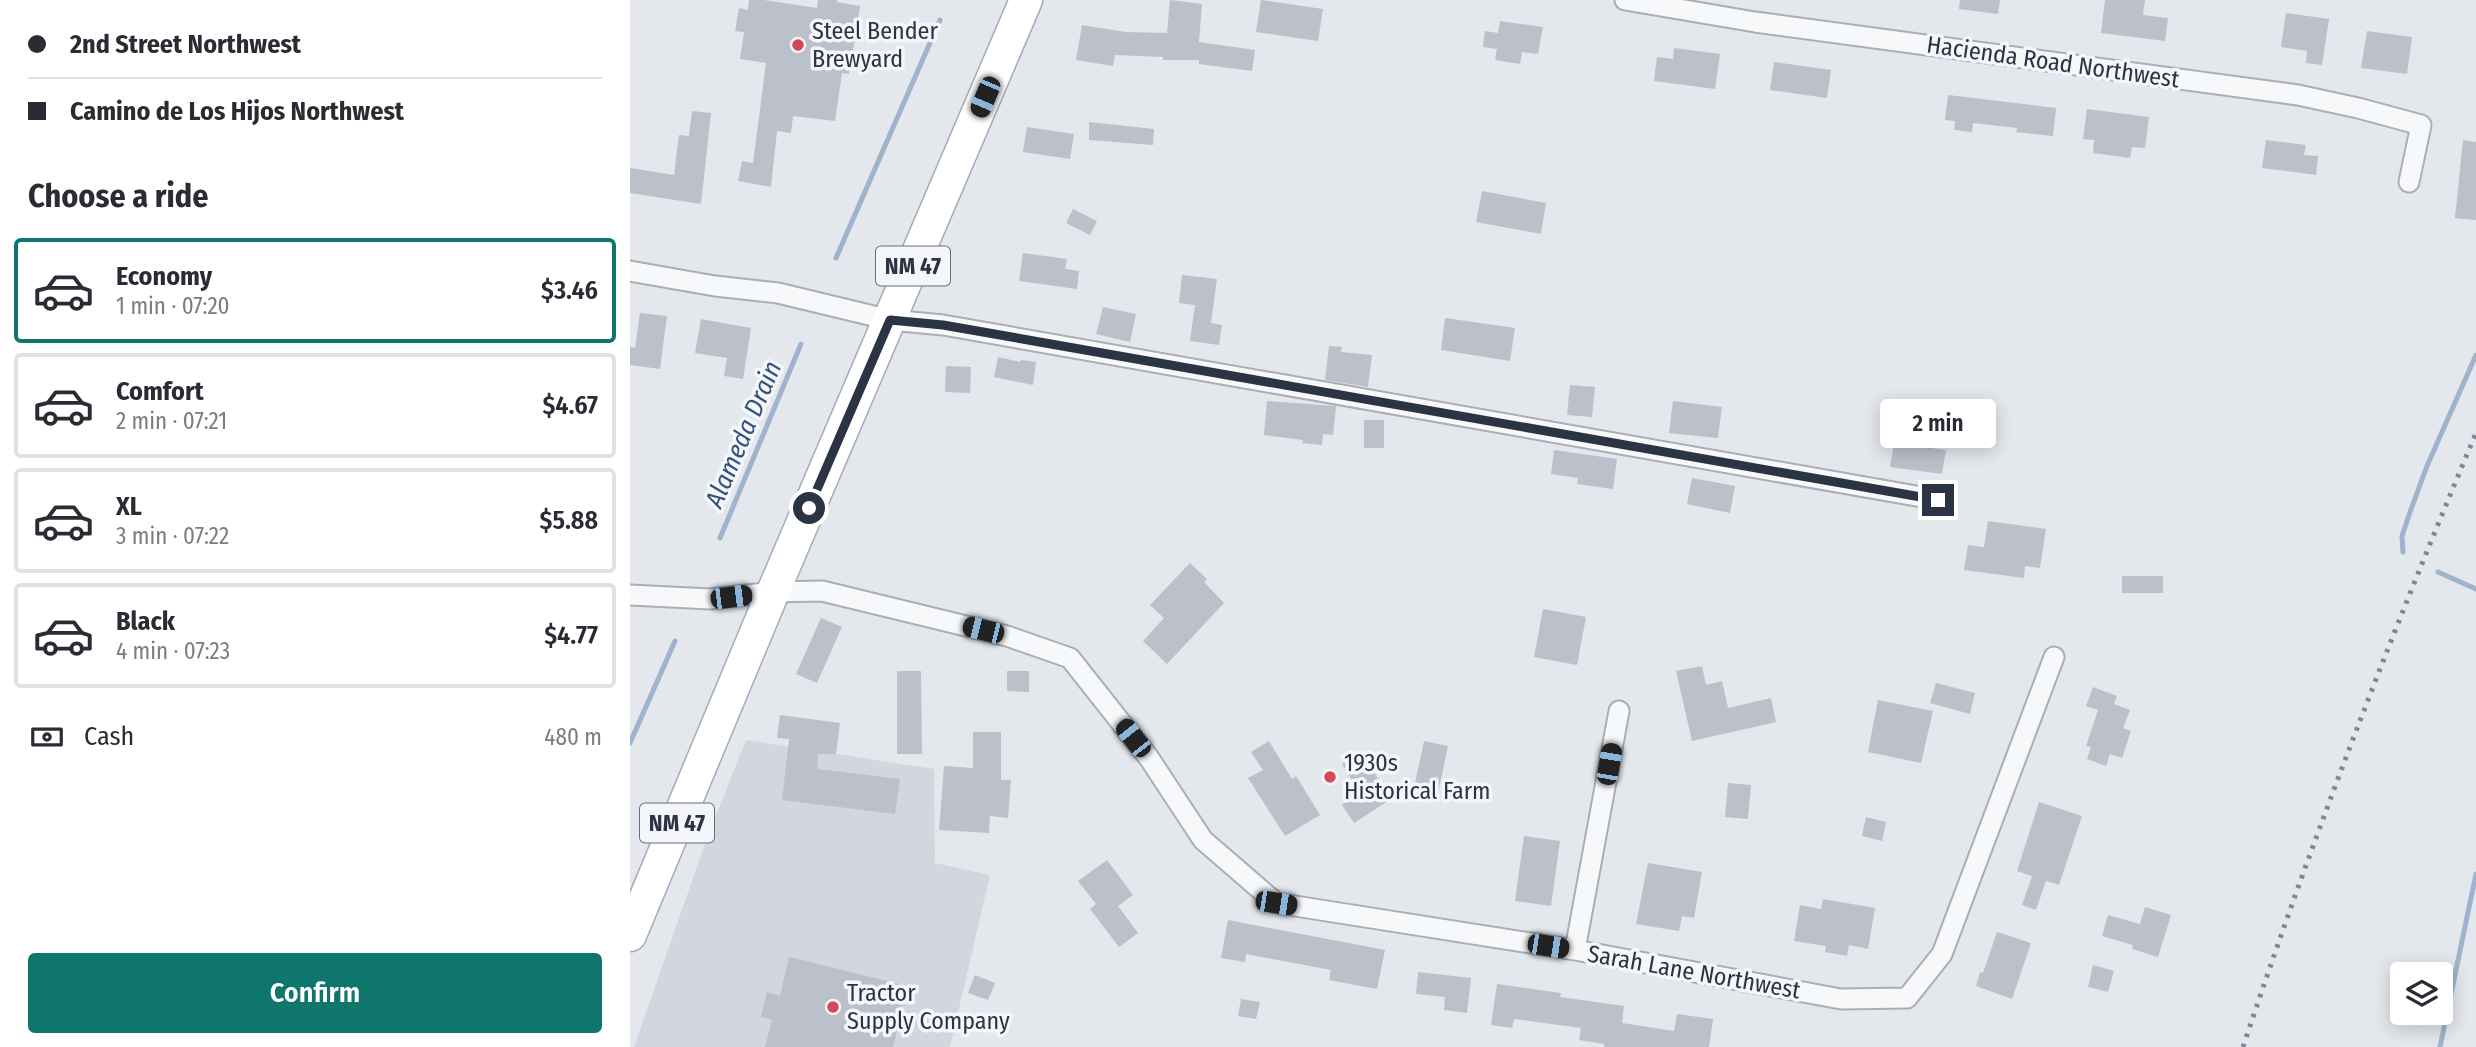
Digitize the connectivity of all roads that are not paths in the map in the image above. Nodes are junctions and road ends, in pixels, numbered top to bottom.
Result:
1 (1026, 0) edge
2 (1625, 0) edge
3 (2409, 182) dead end
4 (630, 271) edge
5 (890, 320) junction
6 (1938, 500) dead end
7 (773, 592) junction
8 (630, 595) edge
9 (2054, 657) dead end
10 (1619, 711) dead end
11 (630, 935) edge
12 (1575, 950) junction

1 - 5 main road, NM 47
2 - 3 street, Hacienda Road Northwest
4 - 5 street
5 - 6 street
5 - 7 main road, NM 47
7 - 8 street, Sarah Lane Northwest
7 - 11 main road, NM 47
7 - 12 street, Sarah Lane Northwest
9 - 12 street, Sarah Lane Northwest
10 - 12 street

